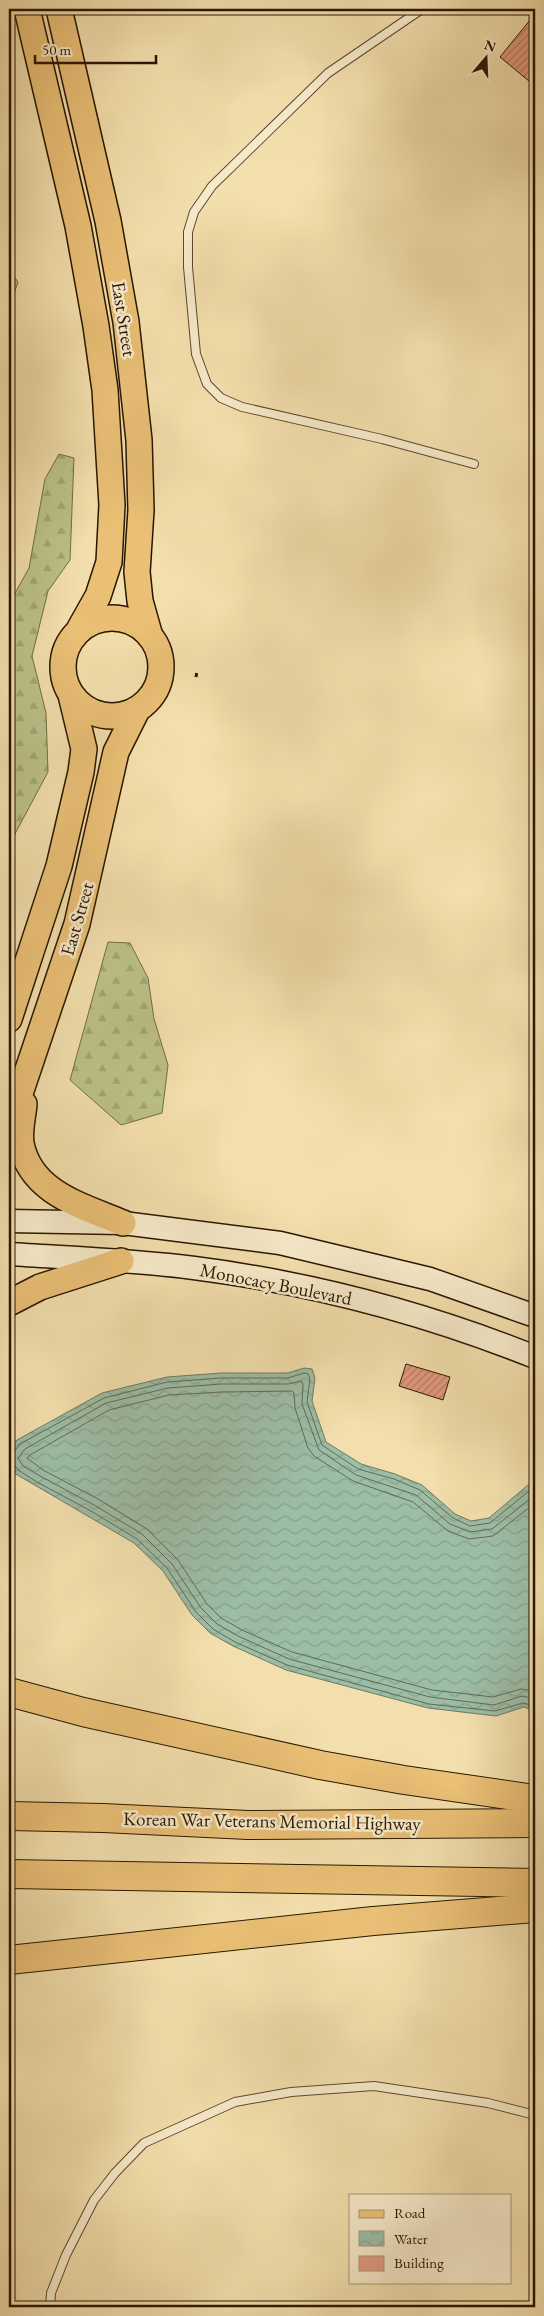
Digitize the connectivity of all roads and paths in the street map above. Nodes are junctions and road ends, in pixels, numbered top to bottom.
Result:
1 (27, 9) edge
2 (59, 9) edge
3 (422, 9) edge
4 (474, 464) dead end
5 (80, 628) junction
6 (149, 634) junction
7 (197, 671) dead end
8 (196, 677) dead end
9 (71, 695) junction
10 (137, 710) junction
11 (9, 1019) edge
12 (26, 1074) junction
13 (9, 1126) edge
14 (9, 1222) edge
15 (123, 1223) junction
16 (9, 1254) edge
17 (121, 1260) junction
18 (9, 1303) edge
19 (535, 1316) edge
20 (535, 1357) edge
21 (9, 1692) edge
22 (9, 1712) edge
23 (83, 1712) junction
24 (535, 1799) edge
25 (9, 1816) edge
26 (535, 1823) edge
27 (9, 1874) edge
28 (535, 1883) edge
29 (535, 1908) edge
30 (66, 1953) junction
31 (9, 1954) edge
32 (9, 1960) edge
33 (535, 2115) edge
34 (50, 2307) edge

1 - 5 main road, East Street
2 - 6 main road, East Street
3 - 4 lane
5 - 6 main road
5 - 9 main road
6 - 10 main road
7 - 8 path
9 - 10 main road
9 - 11 main road, East Street
10 - 12 main road, East Street
12 - 13 main road, East Street
12 - 15 main road
14 - 15 main road, Monocacy Boulevard
15 - 19 main road, Monocacy Boulevard
16 - 17 main road, Monocacy Boulevard
17 - 18 main road
17 - 20 main road, Monocacy Boulevard
21 - 23 highway
22 - 23 highway
23 - 24 highway
25 - 26 highway, Korean War Veterans Memorial Highway
27 - 28 highway
29 - 30 highway
30 - 31 highway
30 - 32 highway
33 - 34 lane

